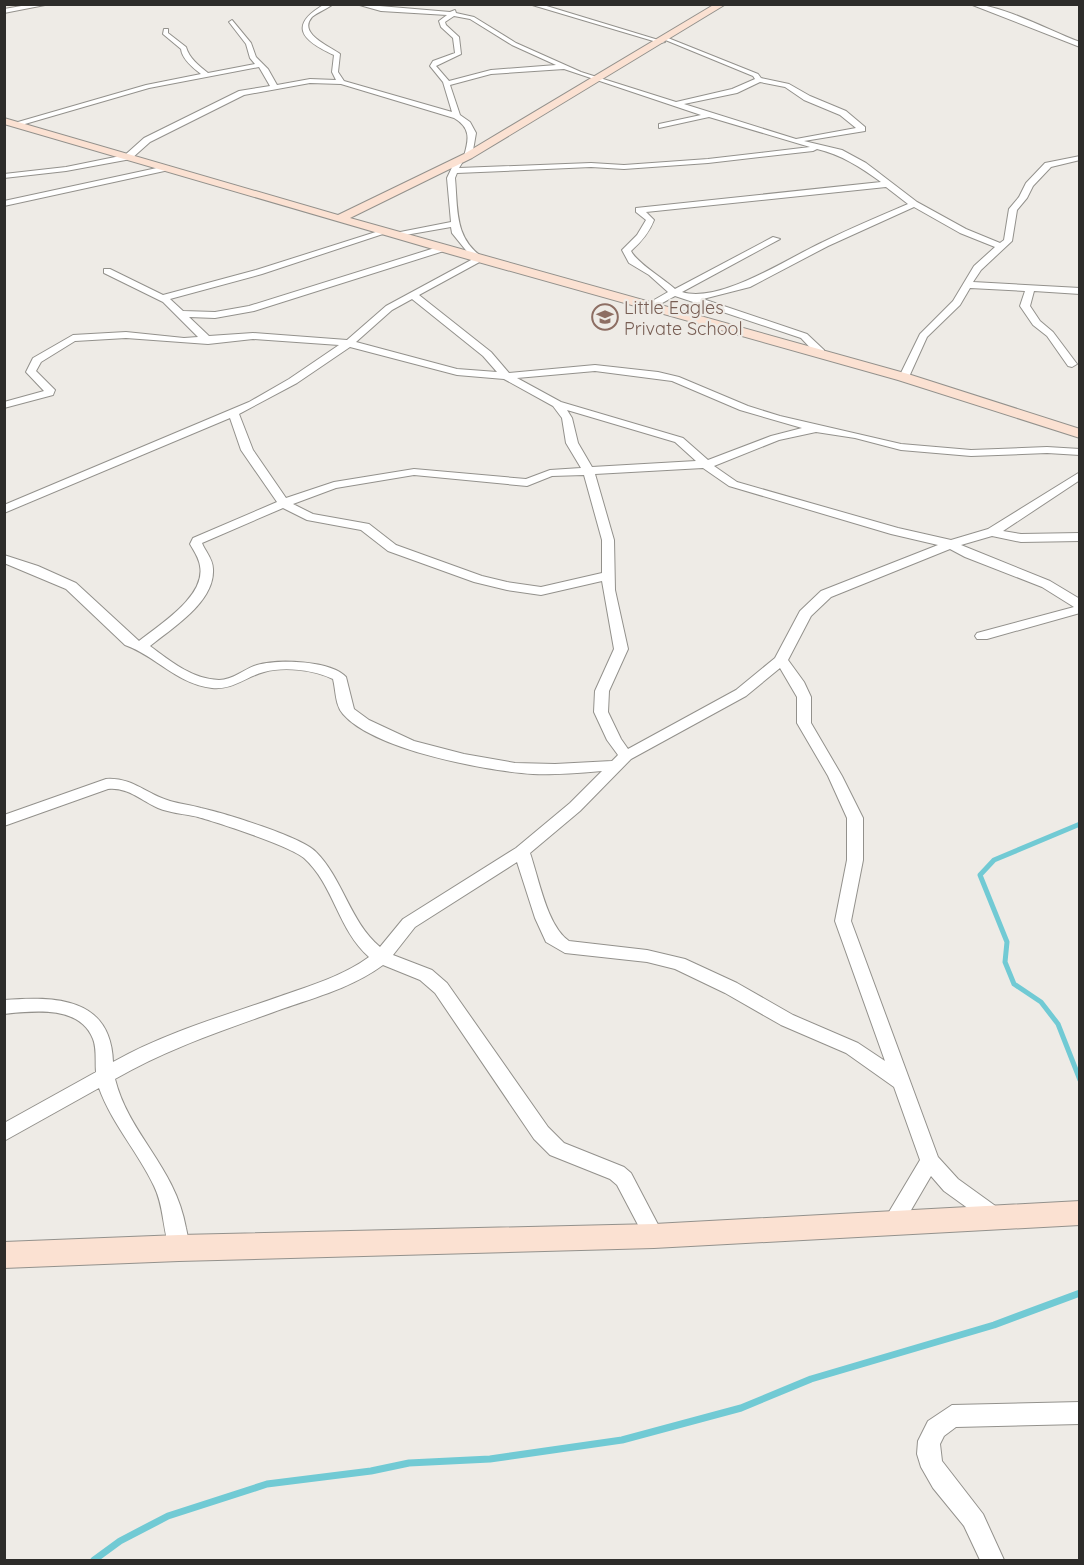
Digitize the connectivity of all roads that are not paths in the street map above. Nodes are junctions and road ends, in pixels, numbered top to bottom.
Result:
1 (47, 4) edge
2 (330, 4) edge
3 (359, 4) edge
4 (452, 4) edge
5 (532, 4) edge
6 (722, 4) edge
7 (973, 4) edge
8 (4, 11) edge
9 (453, 14) junction
10 (232, 22) dead end
11 (166, 30) dead end
12 (664, 40) junction
13 (1080, 45) edge
14 (259, 65) junction
15 (565, 67) junction
16 (207, 75) junction
17 (597, 80) junction
18 (759, 80) junction
19 (341, 82) junction
20 (447, 84) junction
21 (275, 88) junction
22 (674, 104) junction
23 (709, 115) junction
24 (457, 116) junction
25 (10, 122) edge
26 (662, 126) dead end
27 (792, 141) junction
28 (824, 148) junction
29 (128, 157) junction
30 (464, 158) junction
31 (1080, 158) edge
32 (166, 168) junction
33 (454, 171) junction
34 (4, 176) edge
35 (888, 184) junction
36 (4, 204) edge
37 (914, 204) junction
38 (340, 218) junction
39 (456, 224) junction
40 (389, 233) junction
41 (776, 239) dead end
42 (1000, 246) junction
43 (444, 248) junction
44 (478, 258) junction
45 (107, 271) dead end
46 (969, 285) junction
47 (1030, 288) junction
48 (1080, 291) edge
49 (674, 293) junction
50 (413, 294) junction
51 (163, 298) junction
52 (693, 298) junction
53 (650, 306) junction
54 (181, 314) junction
55 (208, 340) junction
56 (348, 343) junction
57 (820, 352) junction
58 (1072, 364) dead end
59 (506, 376) junction
60 (904, 377) junction
61 (557, 404) junction
62 (4, 405) edge
63 (233, 412) junction
64 (814, 428) junction
65 (1080, 434) edge
66 (1080, 452) edge
67 (709, 464) junction
68 (589, 472) junction
69 (1080, 475) edge
70 (284, 503) junction
71 (4, 510) edge
72 (992, 532) junction
73 (1080, 537) edge
74 (951, 544) junction
75 (4, 559) edge
76 (610, 575) junction
77 (1080, 607) edge
78 (982, 636) dead end
79 (141, 645) junction
80 (781, 660) junction
81 (621, 761) junction
82 (4, 821) edge
83 (522, 852) junction
84 (381, 957) junction
85 (4, 1007) edge
86 (105, 1075) junction
87 (902, 1083) junction
88 (4, 1133) edge
89 (930, 1161) junction
90 (1080, 1213) edge
91 (994, 1216) junction
92 (893, 1223) junction
93 (654, 1236) junction
94 (179, 1248) junction
95 (4, 1256) edge
96 (1080, 1413) edge
97 (992, 1560) edge

1 - 8 street
2 - 19 street
3 - 9 street
4 - 9 street
5 - 12 street
6 - 12 street
7 - 13 street
9 - 15 street
9 - 20 street
10 - 14 street
11 - 16 street
12 - 17 street
12 - 18 street
14 - 16 street
14 - 21 street
15 - 17 street
15 - 20 street
16 - 25 street
17 - 22 street
17 - 30 street
18 - 22 street
18 - 27 street
19 - 21 street
19 - 24 street
20 - 24 street
21 - 29 street
22 - 23 street
23 - 26 street
23 - 27 street
24 - 30 street
25 - 29 street
27 - 28 street
28 - 33 street
28 - 35 street
29 - 32 street
29 - 34 street
30 - 33 street
30 - 38 street
31 - 42 street
32 - 36 street
32 - 38 street
33 - 39 street
35 - 37 street
35 - 49 street
37 - 42 street
37 - 52 street
38 - 40 street
39 - 40 street
39 - 44 street
40 - 43 street
40 - 51 street
41 - 49 street
42 - 46 street
43 - 44 street
43 - 54 street
44 - 50 street
44 - 53 street
45 - 51 street
46 - 47 street
46 - 60 street
47 - 48 street
47 - 58 street
49 - 52 street
49 - 53 street
50 - 56 street
50 - 59 street
51 - 54 street
52 - 57 street
53 - 57 street
54 - 55 street
55 - 56 street
55 - 62 street
56 - 59 street
56 - 63 street
57 - 60 street
59 - 61 street
59 - 64 street
60 - 65 street
61 - 67 street
61 - 68 street
63 - 70 street
63 - 71 street
64 - 66 street
64 - 67 street
67 - 68 street
67 - 74 street
68 - 70 street
68 - 76 street
69 - 72 street
70 - 76 street
70 - 79 street
72 - 73 street
72 - 74 street
74 - 77 street
74 - 80 street
75 - 79 street
76 - 81 street
77 - 78 street
79 - 81 street
80 - 81 street
80 - 87 street
81 - 83 street
82 - 84 street
83 - 84 street
83 - 87 street
84 - 86 street
84 - 93 street
85 - 86 street
86 - 88 street
86 - 94 street
87 - 89 street
89 - 91 street
89 - 92 street
90 - 91 street
91 - 92 street
92 - 93 street
93 - 94 street
94 - 95 street
96 - 97 street

